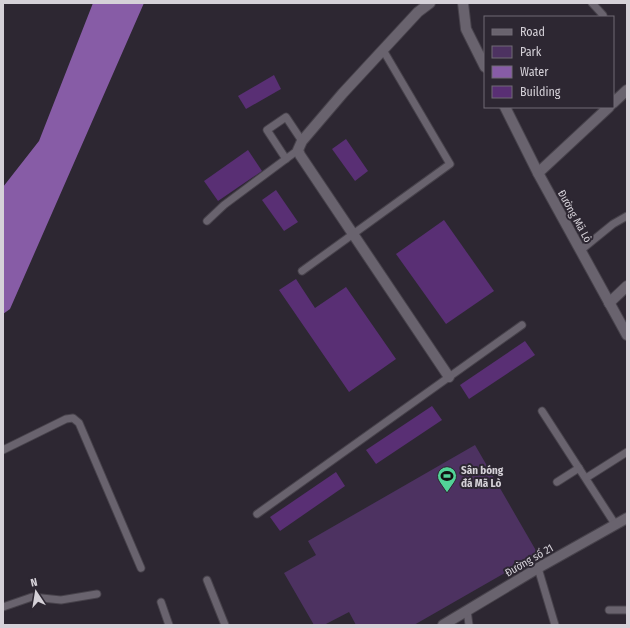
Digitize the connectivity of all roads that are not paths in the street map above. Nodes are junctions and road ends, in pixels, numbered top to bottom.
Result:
1 (430, 3) edge
2 (463, 3) edge
3 (592, 3) edge
4 (603, 14) dead end
5 (384, 50) junction
6 (484, 65) edge
7 (627, 90) edge
8 (614, 103) edge
9 (506, 108) edge
10 (608, 108) edge
11 (300, 145) junction
12 (286, 159) junction
13 (538, 173) junction
14 (627, 216) edge
15 (207, 221) dead end
16 (353, 234) junction
17 (581, 250) junction
18 (302, 271) dead end
19 (627, 286) edge
20 (609, 303) junction
21 (522, 325) dead end
22 (627, 335) edge
23 (449, 377) junction
24 (542, 411) dead end
25 (3, 450) edge
26 (627, 452) edge
27 (579, 468) junction
28 (586, 478) junction
29 (557, 482) dead end
30 (257, 514) dead end
31 (627, 518) edge
32 (615, 524) junction
33 (140, 568) dead end
34 (538, 568) junction
35 (207, 580) dead end
36 (97, 594) dead end
37 (161, 602) dead end
38 (3, 608) edge
39 (467, 610) junction
40 (609, 610) dead end
41 (627, 610) edge
42 (169, 625) edge
43 (225, 625) edge
44 (443, 625) edge
45 (469, 625) edge
46 (555, 625) edge

1 - 5 street
2 - 6 street
3 - 4 lane
5 - 11 street
5 - 16 lane
7 - 8 street
9 - 13 street, Đường Mã Lò
10 - 13 street
11 - 12 lane
11 - 12 lane
11 - 16 street
12 - 15 lane
13 - 17 street, Đường Mã Lò
14 - 17 lane
16 - 18 lane
16 - 23 street
17 - 20 street, Đường Mã Lò
19 - 20 street
20 - 22 street, Đường Mã Lò
21 - 23 lane
23 - 30 lane
24 - 27 lane
25 - 33 lane
26 - 28 lane
27 - 28 lane
27 - 29 lane
28 - 32 lane
31 - 32 street, Đường số 21
32 - 34 street, Đường số 21
34 - 39 street, Đường số 21
34 - 46 lane
35 - 43 lane
36 - 38 lane
37 - 42 lane
39 - 44 street, Đường số 21
39 - 45 lane
40 - 41 lane

